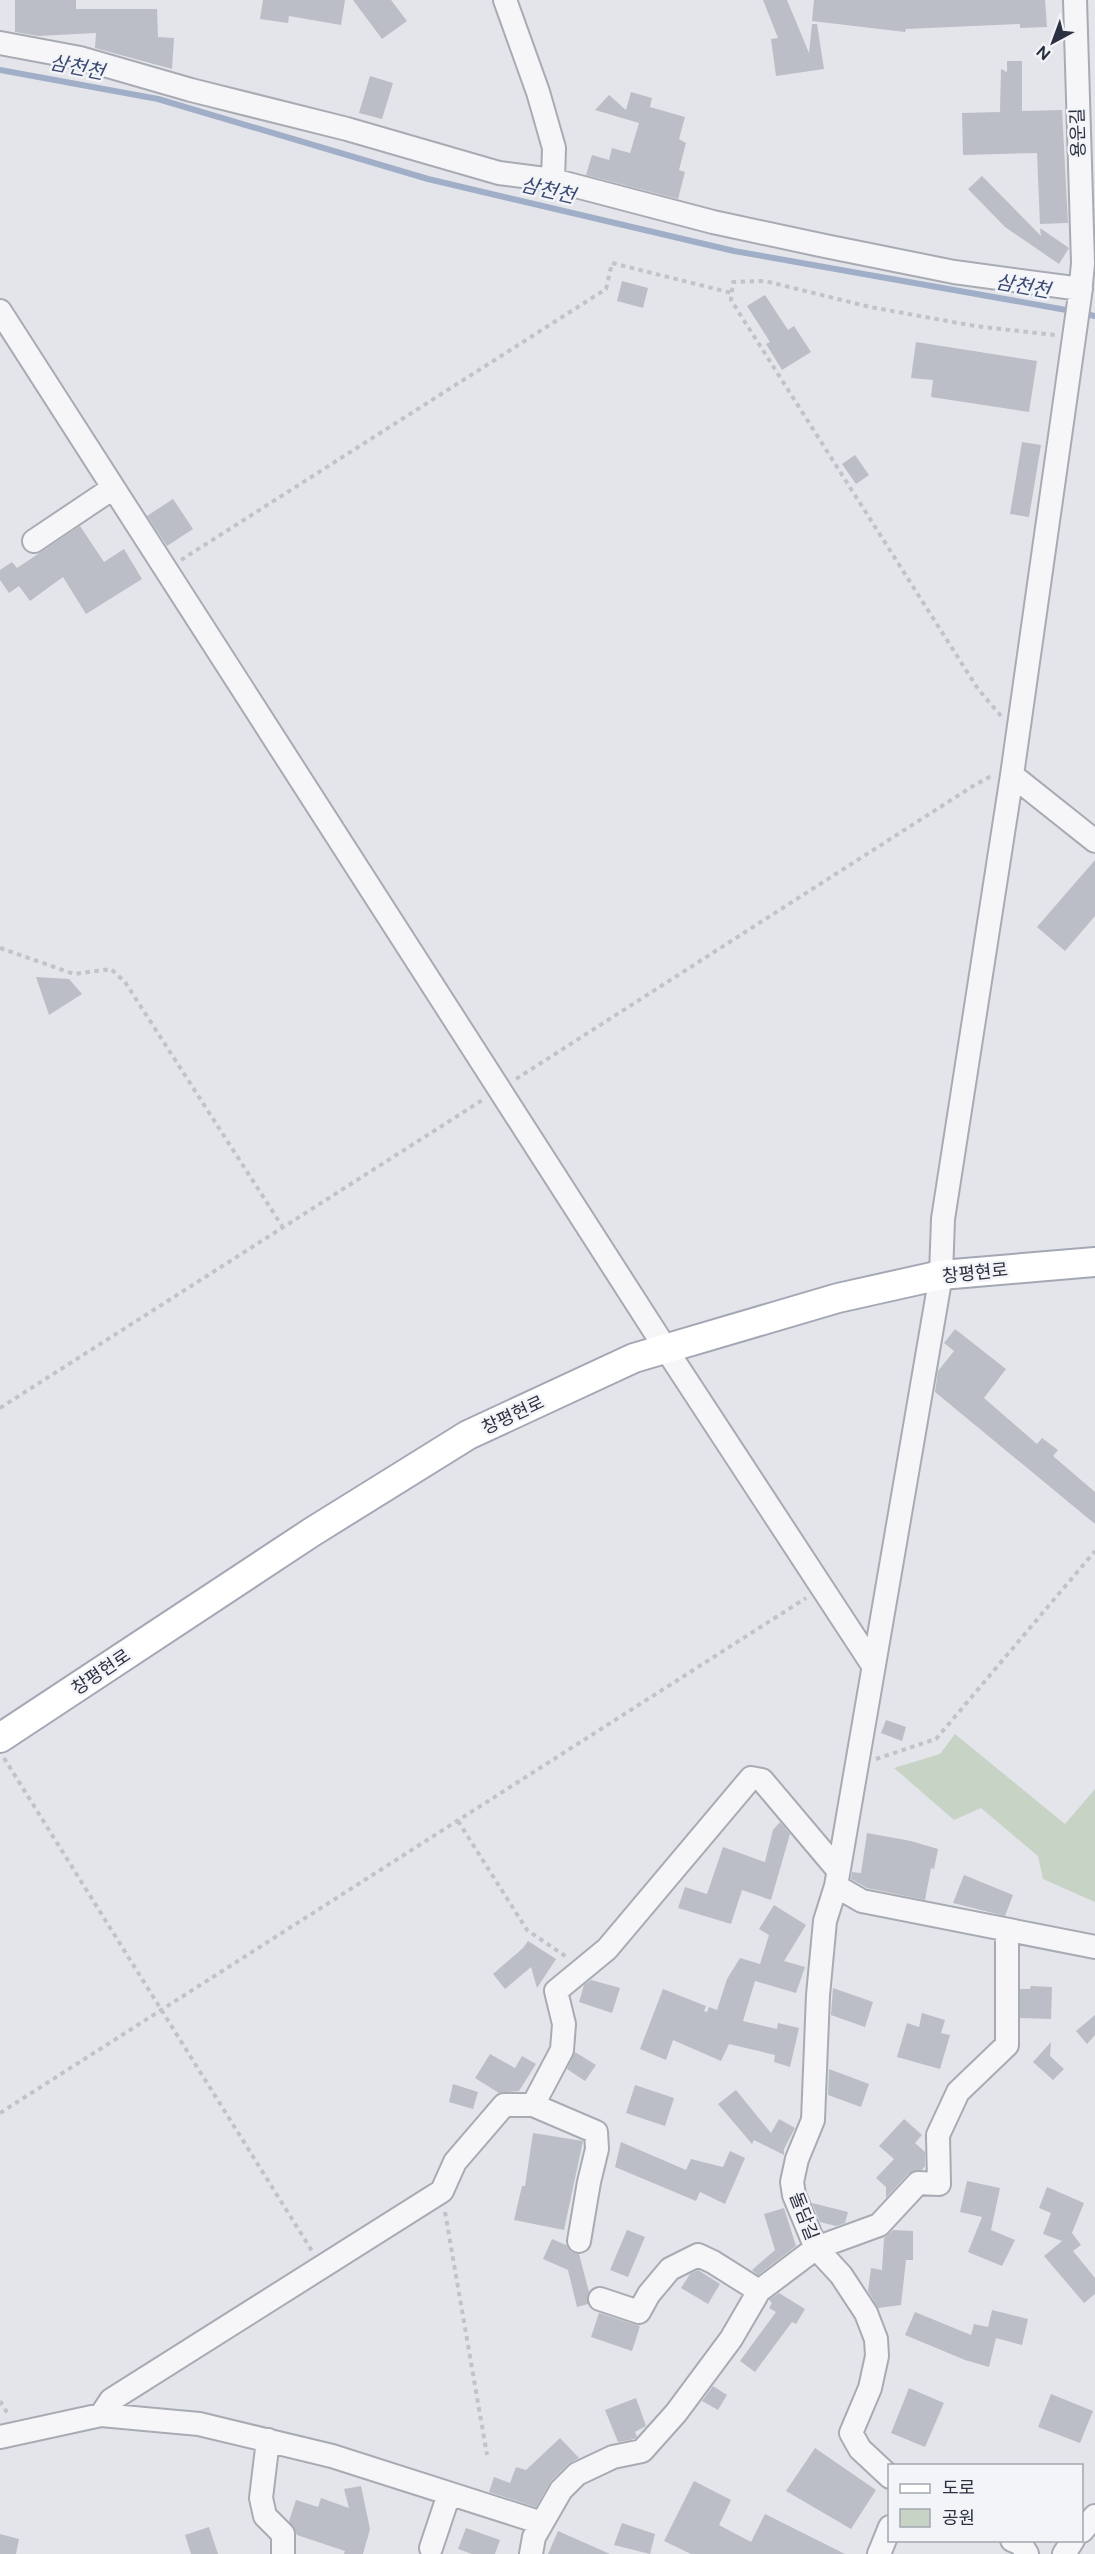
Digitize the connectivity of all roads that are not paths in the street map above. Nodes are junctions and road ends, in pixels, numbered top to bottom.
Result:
1 (505, 0) edge
2 (1075, 0) edge
3 (0, 43) edge
4 (553, 180) junction
5 (1081, 292) junction
6 (3, 323) edge
7 (112, 488) junction
8 (34, 541) dead end
9 (1012, 775) junction
10 (1095, 841) edge
11 (1095, 1262) edge
12 (941, 1275) junction
13 (666, 1349) junction
14 (873, 1664) junction
15 (0, 1738) edge
16 (837, 1878) junction
17 (1007, 1930) junction
18 (1095, 1947) edge
19 (532, 2105) junction
20 (579, 2241) dead end
21 (816, 2248) junction
22 (759, 2291) junction
23 (600, 2299) dead end
24 (101, 2415) junction
25 (0, 2437) edge
26 (268, 2440) junction
27 (888, 2475) edge
28 (449, 2494) junction
29 (1095, 2516) edge
30 (542, 2523) junction
31 (1083, 2530) edge
32 (888, 2533) edge
33 (1015, 2542) edge
34 (431, 2547) dead end
35 (283, 2554) edge
36 (531, 2554) edge
37 (879, 2554) edge
38 (1027, 2554) edge

1 - 4 street
2 - 5 street, 용운길
3 - 4 street
4 - 5 street
5 - 9 street, 용운길
6 - 7 street
7 - 8 street
7 - 13 street
9 - 10 street
9 - 12 street, 용운길
11 - 12 main road, 창평현로
12 - 13 main road, 창평현로
12 - 14 street, 돌담길
13 - 14 street
13 - 15 main road, 창평현로
14 - 16 street, 돌담길
16 - 17 street
16 - 19 street
16 - 21 street, 돌담길
17 - 18 street
17 - 21 street
19 - 20 street
19 - 24 street
21 - 22 street
21 - 27 street, 돌담길
22 - 23 street
22 - 30 street
24 - 25 street
24 - 26 street
26 - 28 street
26 - 35 street
28 - 30 street
28 - 34 street
29 - 31 street
30 - 36 street
32 - 37 street
33 - 38 street

